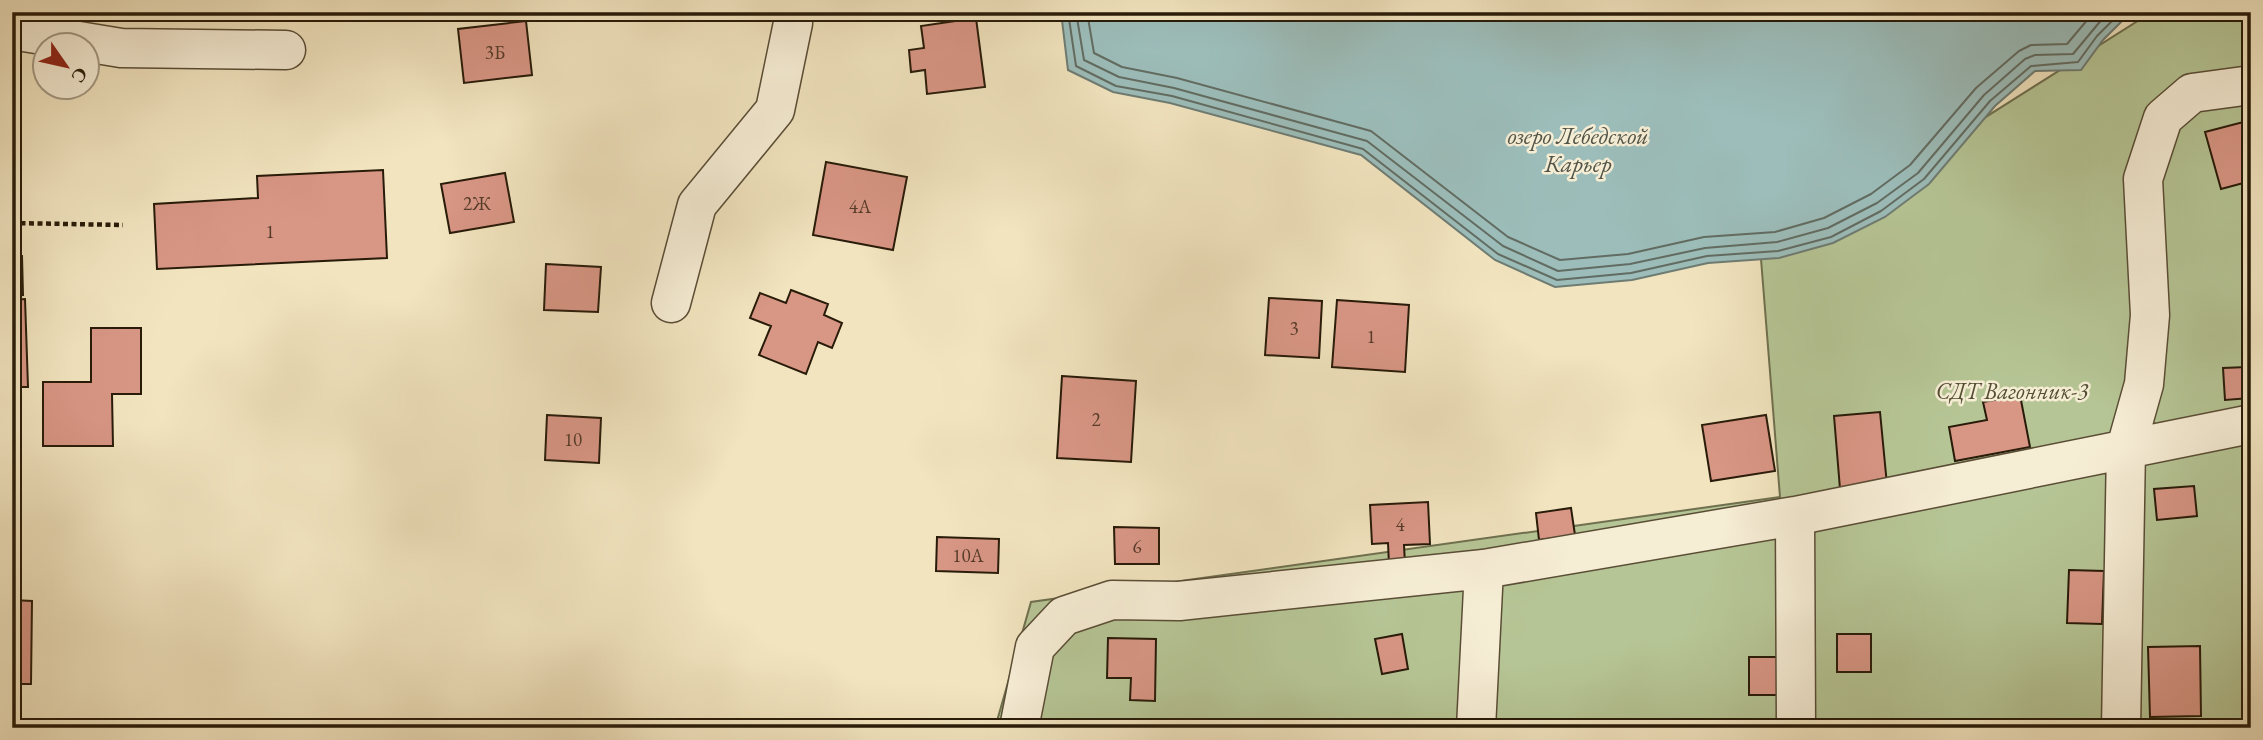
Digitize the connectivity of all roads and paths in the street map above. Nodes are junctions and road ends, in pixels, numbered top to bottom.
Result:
1 (793, 12) edge
2 (12, 30) edge
3 (286, 50) dead end
4 (2251, 85) edge
5 (12, 223) edge
6 (124, 225) dead end
7 (671, 303) dead end
8 (2251, 424) edge
9 (21, 425) dead end
10 (12, 426) edge
11 (2126, 448) junction
12 (1795, 516) junction
13 (1484, 569) junction
14 (1019, 728) edge
15 (1476, 728) edge
16 (1796, 728) edge
17 (2121, 728) edge

1 - 7 street
2 - 3 street
4 - 11 street
5 - 6 path
8 - 11 street
9 - 10 path
11 - 12 street
11 - 17 street
12 - 13 street
12 - 16 street
13 - 14 street
13 - 15 street

